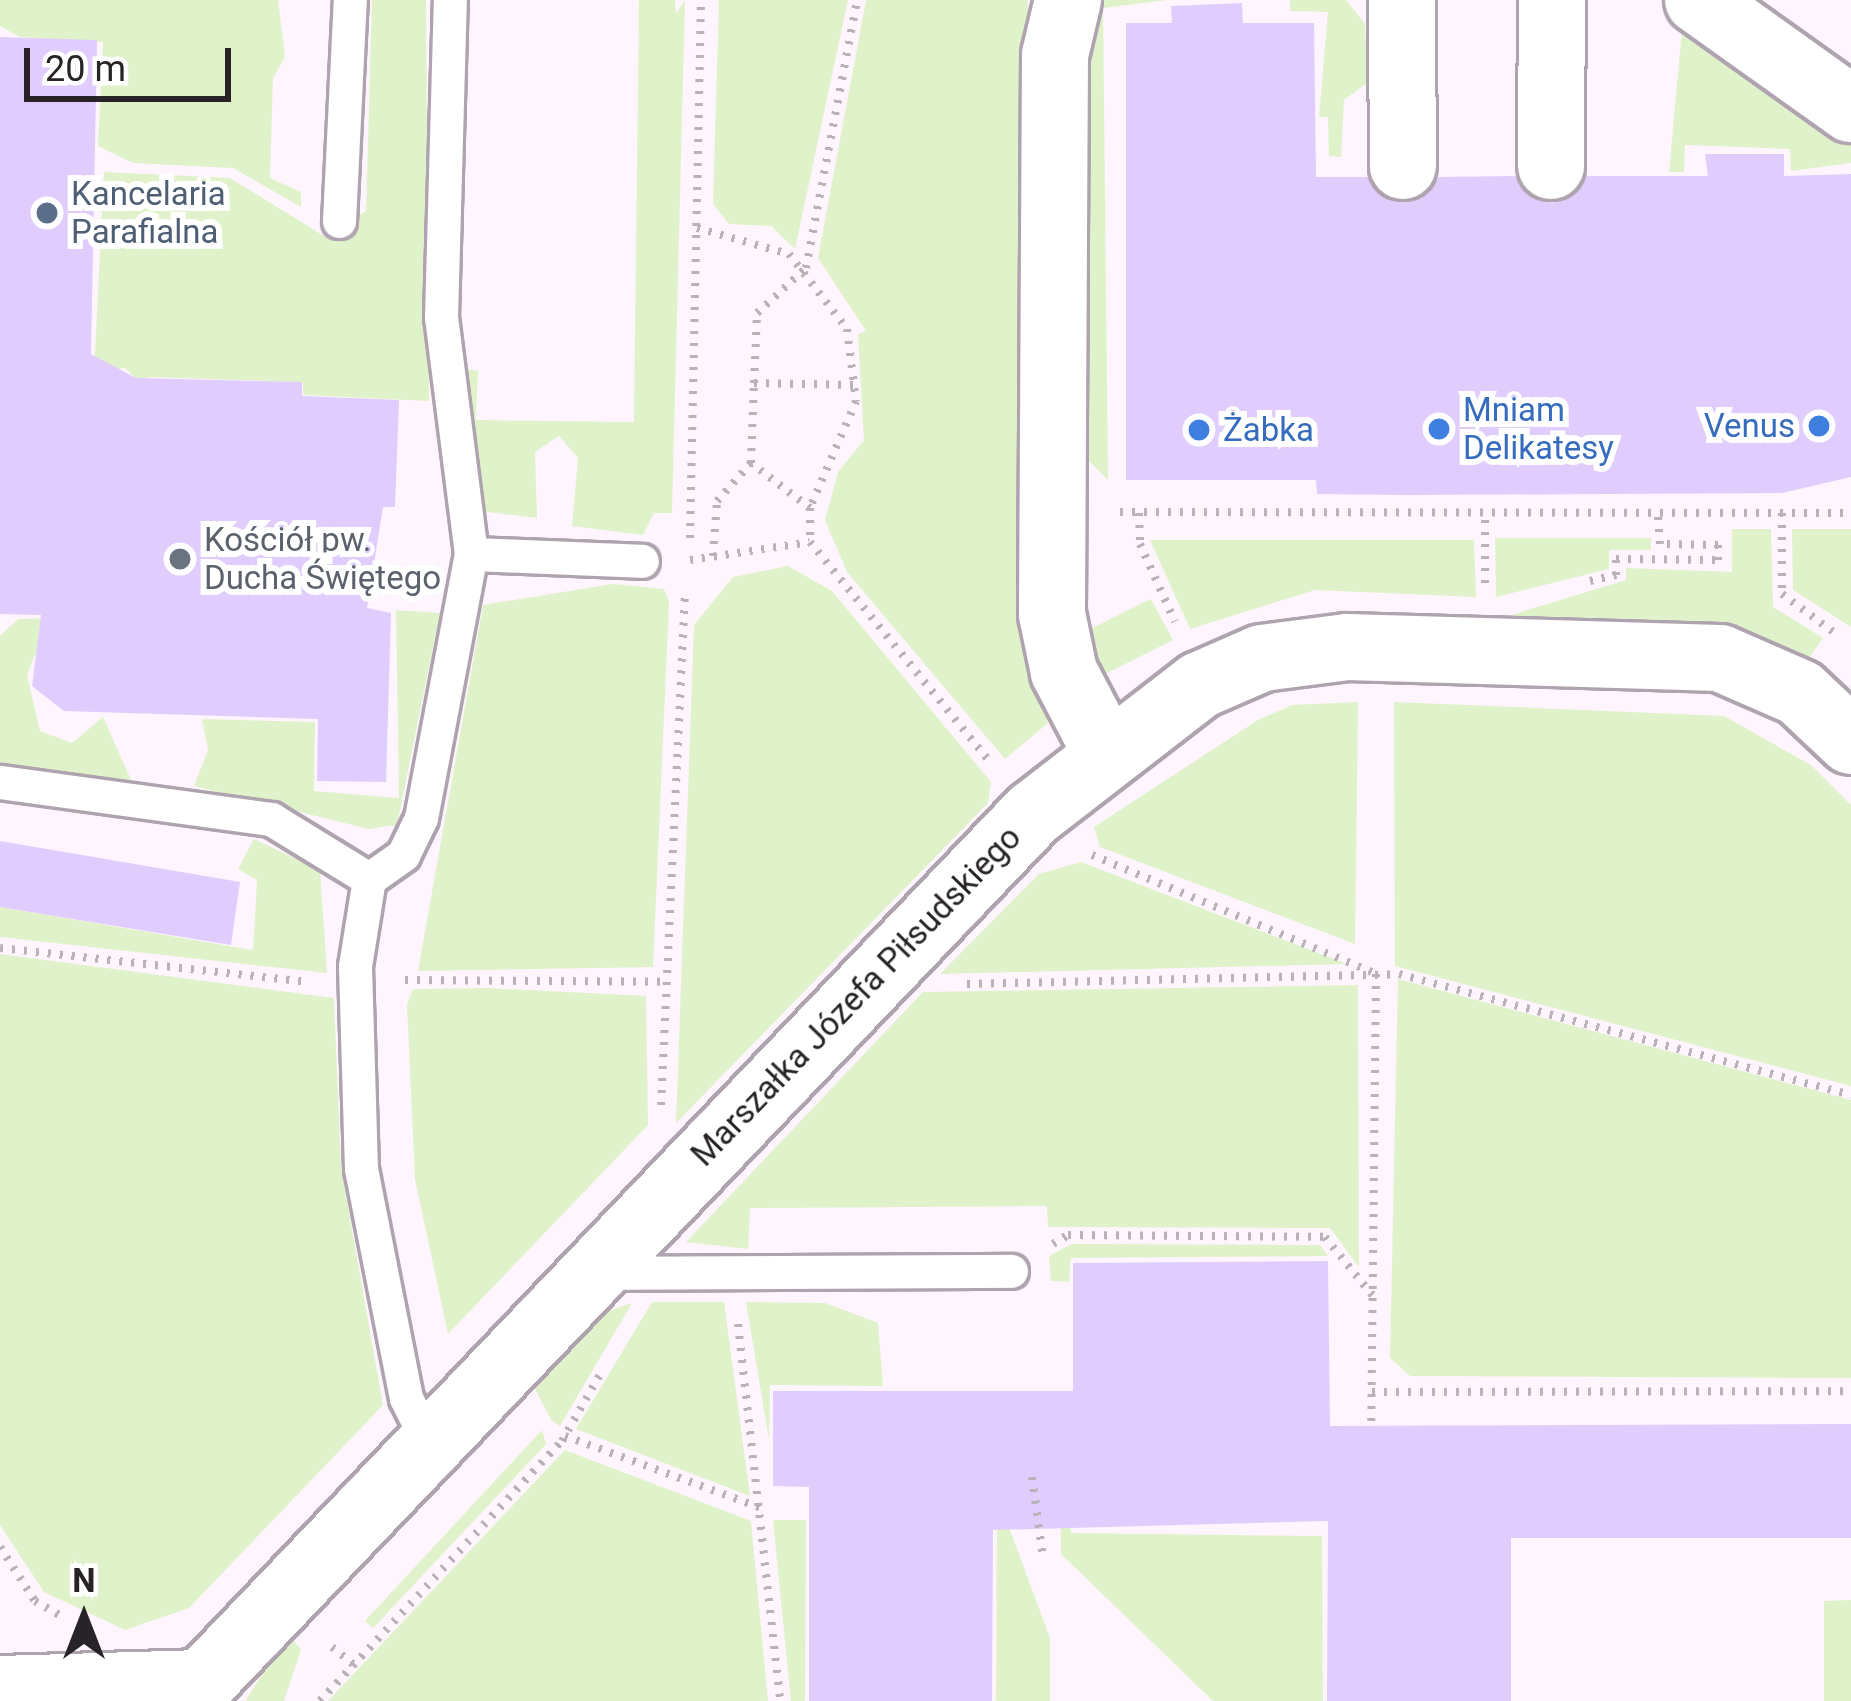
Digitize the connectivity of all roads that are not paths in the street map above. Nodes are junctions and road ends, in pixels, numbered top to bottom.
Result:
1 (350, 0) edge
2 (450, 0) edge
3 (1068, 0) edge
4 (1402, 0) edge
5 (1552, 0) edge
6 (1697, 0) edge
7 (1851, 109) edge
8 (1403, 166) dead end
9 (1551, 166) dead end
10 (339, 221) dead end
11 (471, 554) junction
12 (642, 561) road end
13 (1851, 741) edge
14 (1105, 750) junction
15 (0, 782) edge
16 (369, 880) junction
17 (1011, 1271) road end
18 (589, 1273) junction
19 (427, 1440) junction
20 (0, 1689) edge
21 (201, 1692) edge

1 - 10 lane
2 - 11 lane
3 - 14 street
4 - 8 street
5 - 9 street
6 - 7 street
11 - 12 lane
11 - 16 lane
13 - 14 street, Marszałka Józefa Piłsudskiego
14 - 18 street, Marszałka Józefa Piłsudskiego
15 - 16 lane
16 - 19 lane
17 - 18 lane
18 - 19 street, Marszałka Józefa Piłsudskiego
19 - 21 street, Marszałka Józefa Piłsudskiego
20 - 21 street, Marszałka Józefa Piłsudskiego

